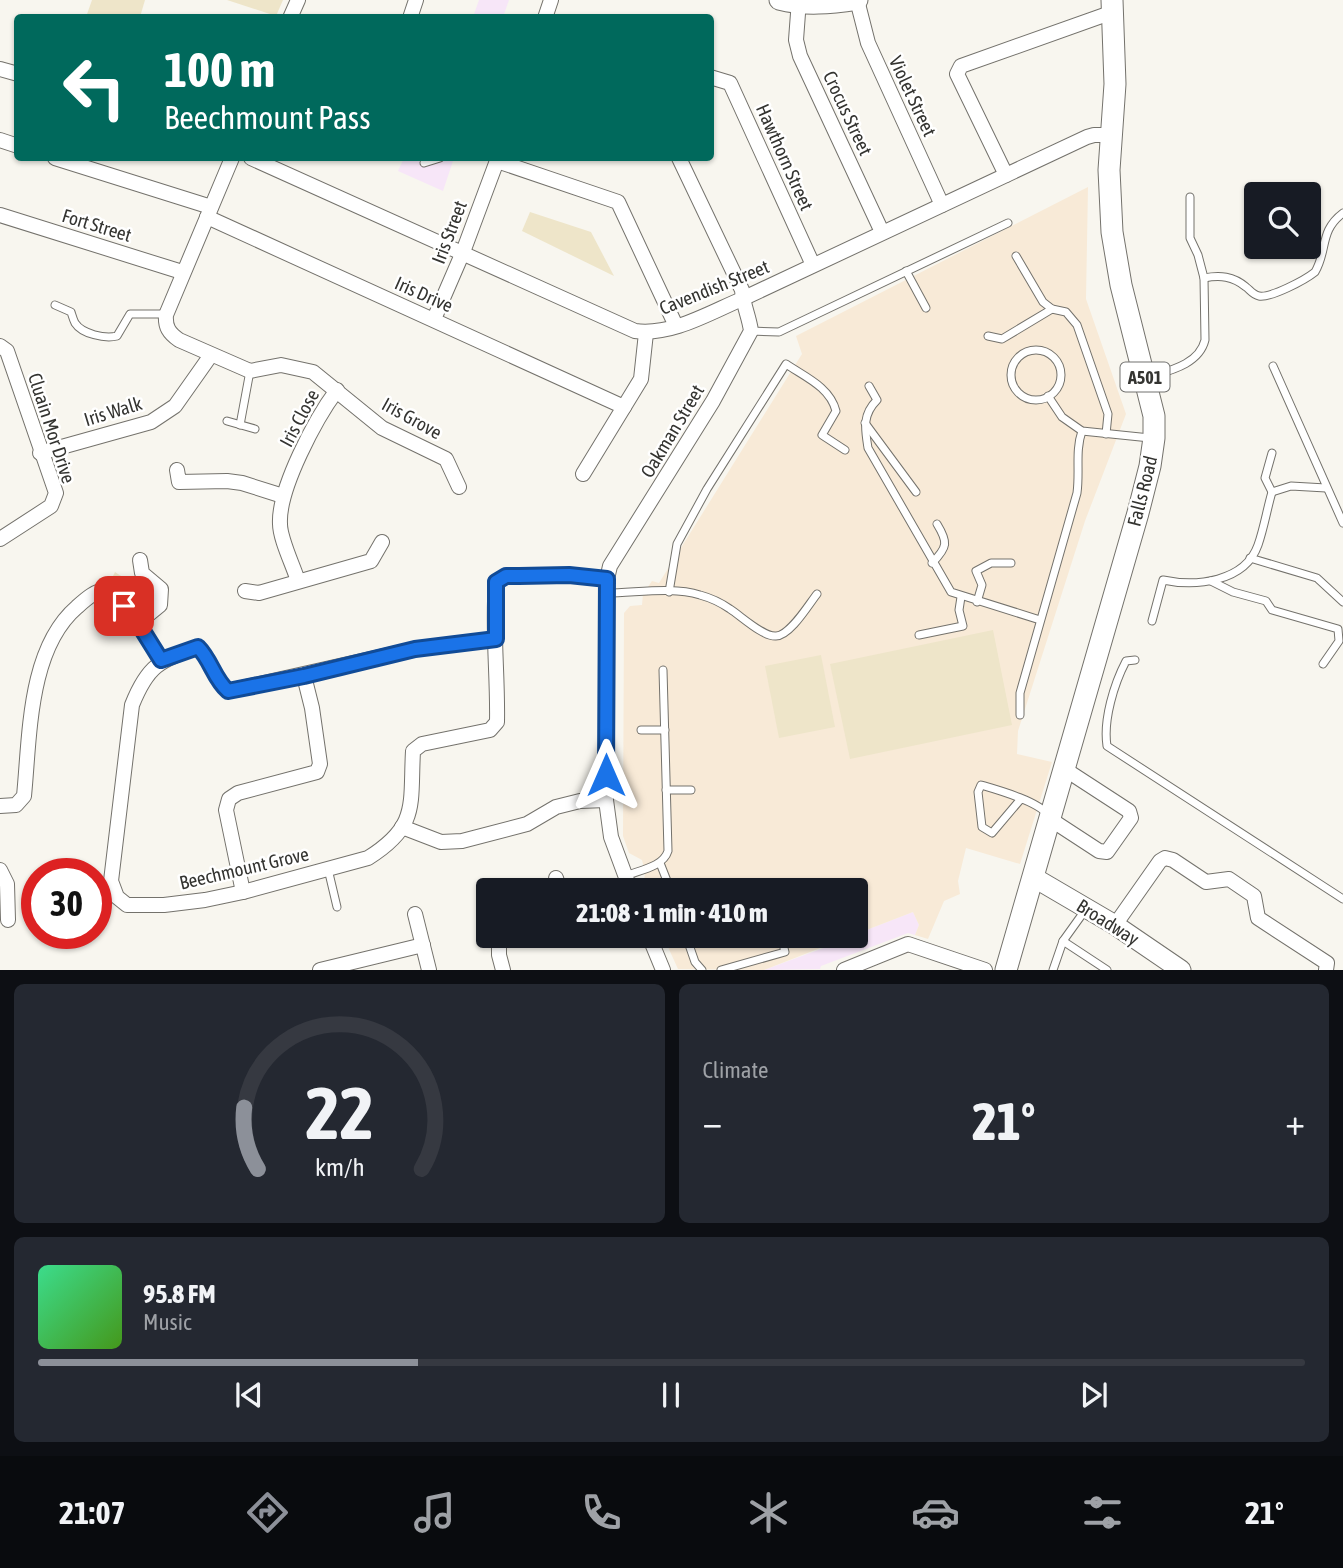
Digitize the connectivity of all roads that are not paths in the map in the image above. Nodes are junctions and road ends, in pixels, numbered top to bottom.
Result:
1 (779, 0) edge
2 (853, 0) edge
3 (799, 3) edge
4 (1112, 6) edge
5 (714, 78) edge
6 (1112, 135) junction
7 (64, 161) edge
8 (231, 161) edge
9 (258, 161) edge
10 (430, 161) edge
11 (497, 161) edge
12 (504, 161) edge
13 (680, 161) edge
14 (424, 163) dead end
15 (1006, 175) junction
16 (1190, 197) dead end
17 (942, 205) junction
18 (209, 212) junction
19 (1343, 213) edge
20 (0, 215) edge
21 (1008, 223) dead end
22 (882, 232) junction
23 (463, 252) junction
24 (1016, 256) dead end
25 (813, 265) junction
26 (906, 271) junction
27 (182, 272) junction
28 (1204, 278) junction
29 (742, 299) junction
30 (55, 305) dead end
31 (926, 308) dead end
32 (1052, 309) junction
33 (166, 314) junction
34 (434, 319) junction
35 (676, 326) junction
36 (751, 331) junction
37 (646, 332) junction
38 (988, 337) dead end
39 (0, 346) edge
40 (211, 355) junction
41 (1273, 366) dead end
42 (250, 371) junction
43 (1145, 378) junction
44 (869, 386) dead end
45 (337, 390) junction
46 (1048, 396) junction
47 (624, 407) junction
48 (227, 421) dead end
49 (864, 423) junction
50 (240, 425) junction
51 (255, 429) dead end
52 (1082, 431) junction
53 (1105, 434) junction
54 (1154, 438) junction
55 (845, 450) dead end
56 (40, 453) junction
57 (1272, 453) dead end
58 (177, 470) dead end
59 (583, 474) dead end
60 (458, 487) dead end
61 (1326, 488) junction
62 (916, 492) dead end
63 (1272, 492) junction
64 (283, 496) junction
65 (1343, 523) edge
66 (937, 524) dead end
67 (0, 539) edge
68 (382, 542) dead end
69 (1250, 558) junction
70 (140, 560) dead end
71 (932, 563) junction
72 (1011, 563) dead end
73 (298, 581) junction
74 (1211, 581) junction
75 (607, 586) junction
76 (245, 591) dead end
77 (669, 592) junction
78 (817, 594) dead end
79 (961, 597) junction
80 (1343, 601) edge
81 (977, 602) junction
82 (1040, 620) junction
83 (1153, 621) dead end
84 (138, 623) junction
85 (919, 635) dead end
86 (496, 639) junction
87 (161, 660) junction
88 (1135, 660) dead end
89 (1323, 664) dead end
90 (663, 670) dead end
91 (304, 676) junction
92 (1020, 715) dead end
93 (641, 730) dead end
94 (665, 730) junction
95 (1066, 770) junction
96 (666, 790) junction
97 (691, 790) dead end
98 (606, 800) junction
99 (1020, 800) junction
100 (0, 806) edge
101 (1050, 819) junction
102 (402, 827) junction
103 (660, 863) junction
104 (328, 869) junction
105 (0, 870) edge
106 (625, 877) joint
107 (1033, 877) junction
108 (666, 878) edge
109 (243, 892) junction
110 (1343, 899) edge
111 (337, 907) dead end
112 (1087, 908) junction
113 (415, 914) dead end
114 (10, 920) edge
115 (1115, 925) junction
116 (1063, 941) junction
117 (423, 945) junction
118 (499, 948) edge
119 (652, 948) edge
120 (690, 948) edge
121 (784, 948) edge
122 (658, 969) edge
123 (320, 970) edge
124 (429, 970) edge
125 (503, 970) edge
126 (702, 970) edge
127 (720, 970) edge
128 (844, 970) edge
129 (985, 970) edge
130 (1006, 970) edge
131 (1053, 970) edge
132 (1107, 970) edge
133 (1181, 970) edge
134 (1326, 970) edge

1 - 3 street
2 - 3 street
2 - 17 street, Violet Street
3 - 22 street, Crocus Street
4 - 6 main road, Falls Road / A501
4 - 15 street
5 - 25 street, Hawthorn Street
6 - 15 street, Cavendish Street
6 - 43 main road, Falls Road / A501
7 - 18 street, Iris Drive
8 - 18 street
9 - 23 street, Cavendish Street
10 - 14 lane
11 - 23 street, Iris Street
12 - 35 street
13 - 29 street
15 - 17 street, Cavendish Street
16 - 28 lane
17 - 22 street, Cavendish Street
18 - 27 street
18 - 34 street, Iris Drive
19 - 28 lane
20 - 27 street, Fort Street
21 - 26 lane
22 - 25 street, Cavendish Street
23 - 34 street, Iris Street
23 - 37 street, Cavendish Street
24 - 32 lane
25 - 29 street, Cavendish Street
26 - 31 lane
26 - 36 lane
27 - 33 street
28 - 43 lane
29 - 35 street, Cavendish Street
29 - 36 street
30 - 33 lane
32 - 38 lane
32 - 53 lane
33 - 40 street
34 - 47 street, Iris Drive
35 - 37 street, Cavendish Street
36 - 75 street, Oakman Street
37 - 47 street
39 - 56 street, Cluain Mor Drive
40 - 42 street
40 - 56 street, Iris Walk
41 - 61 lane
42 - 45 street, Iris Close
42 - 50 lane
43 - 54 main road, Falls Road / A501
44 - 49 lane
45 - 60 street, Iris Grove
45 - 64 street, Iris Close
46 - 46 lane
46 - 52 lane
47 - 59 street
48 - 50 lane
49 - 62 lane
49 - 71 lane
50 - 51 lane
52 - 53 lane
52 - 82 lane
53 - 54 lane
54 - 95 main road, Falls Road / A501
55 - 77 lane
56 - 67 street, Cluain Mor Drive
57 - 63 lane
58 - 64 street
61 - 63 lane
61 - 65 lane
63 - 69 lane
64 - 73 street, Iris Close
66 - 71 lane
68 - 73 street
69 - 74 lane
69 - 80 lane
70 - 84 street
71 - 79 lane
72 - 81 lane
73 - 76 street
74 - 83 lane
74 - 89 lane
75 - 77 lane
75 - 86 street
75 - 98 street
77 - 78 lane
79 - 81 lane
79 - 85 lane
81 - 82 lane
82 - 92 lane
84 - 87 street
84 - 100 street
86 - 91 street
86 - 102 street
87 - 91 street
87 - 109 street, Beechmount Grove
88 - 110 lane
90 - 94 lane
91 - 109 street
93 - 94 lane
94 - 96 lane
95 - 101 main road, Falls Road / A501
95 - 101 street
96 - 97 lane
96 - 103 lane
98 - 102 street
98 - 106 street
99 - 99 lane
99 - 101 lane
101 - 107 main road, Falls Road / A501
102 - 104 street, Beechmount Grove
103 - 106 lane
103 - 108 lane
104 - 109 street, Beechmount Grove
104 - 111 lane
105 - 114 street
107 - 112 street, Broadway
107 - 130 main road, Falls Road / A501
112 - 115 street, Broadway
112 - 116 lane
113 - 117 street
115 - 133 street, Broadway
115 - 134 street
116 - 131 lane
116 - 132 lane
117 - 123 street
117 - 124 street
118 - 125 street
119 - 122 street
120 - 126 lane
121 - 127 lane
128 - 129 street

